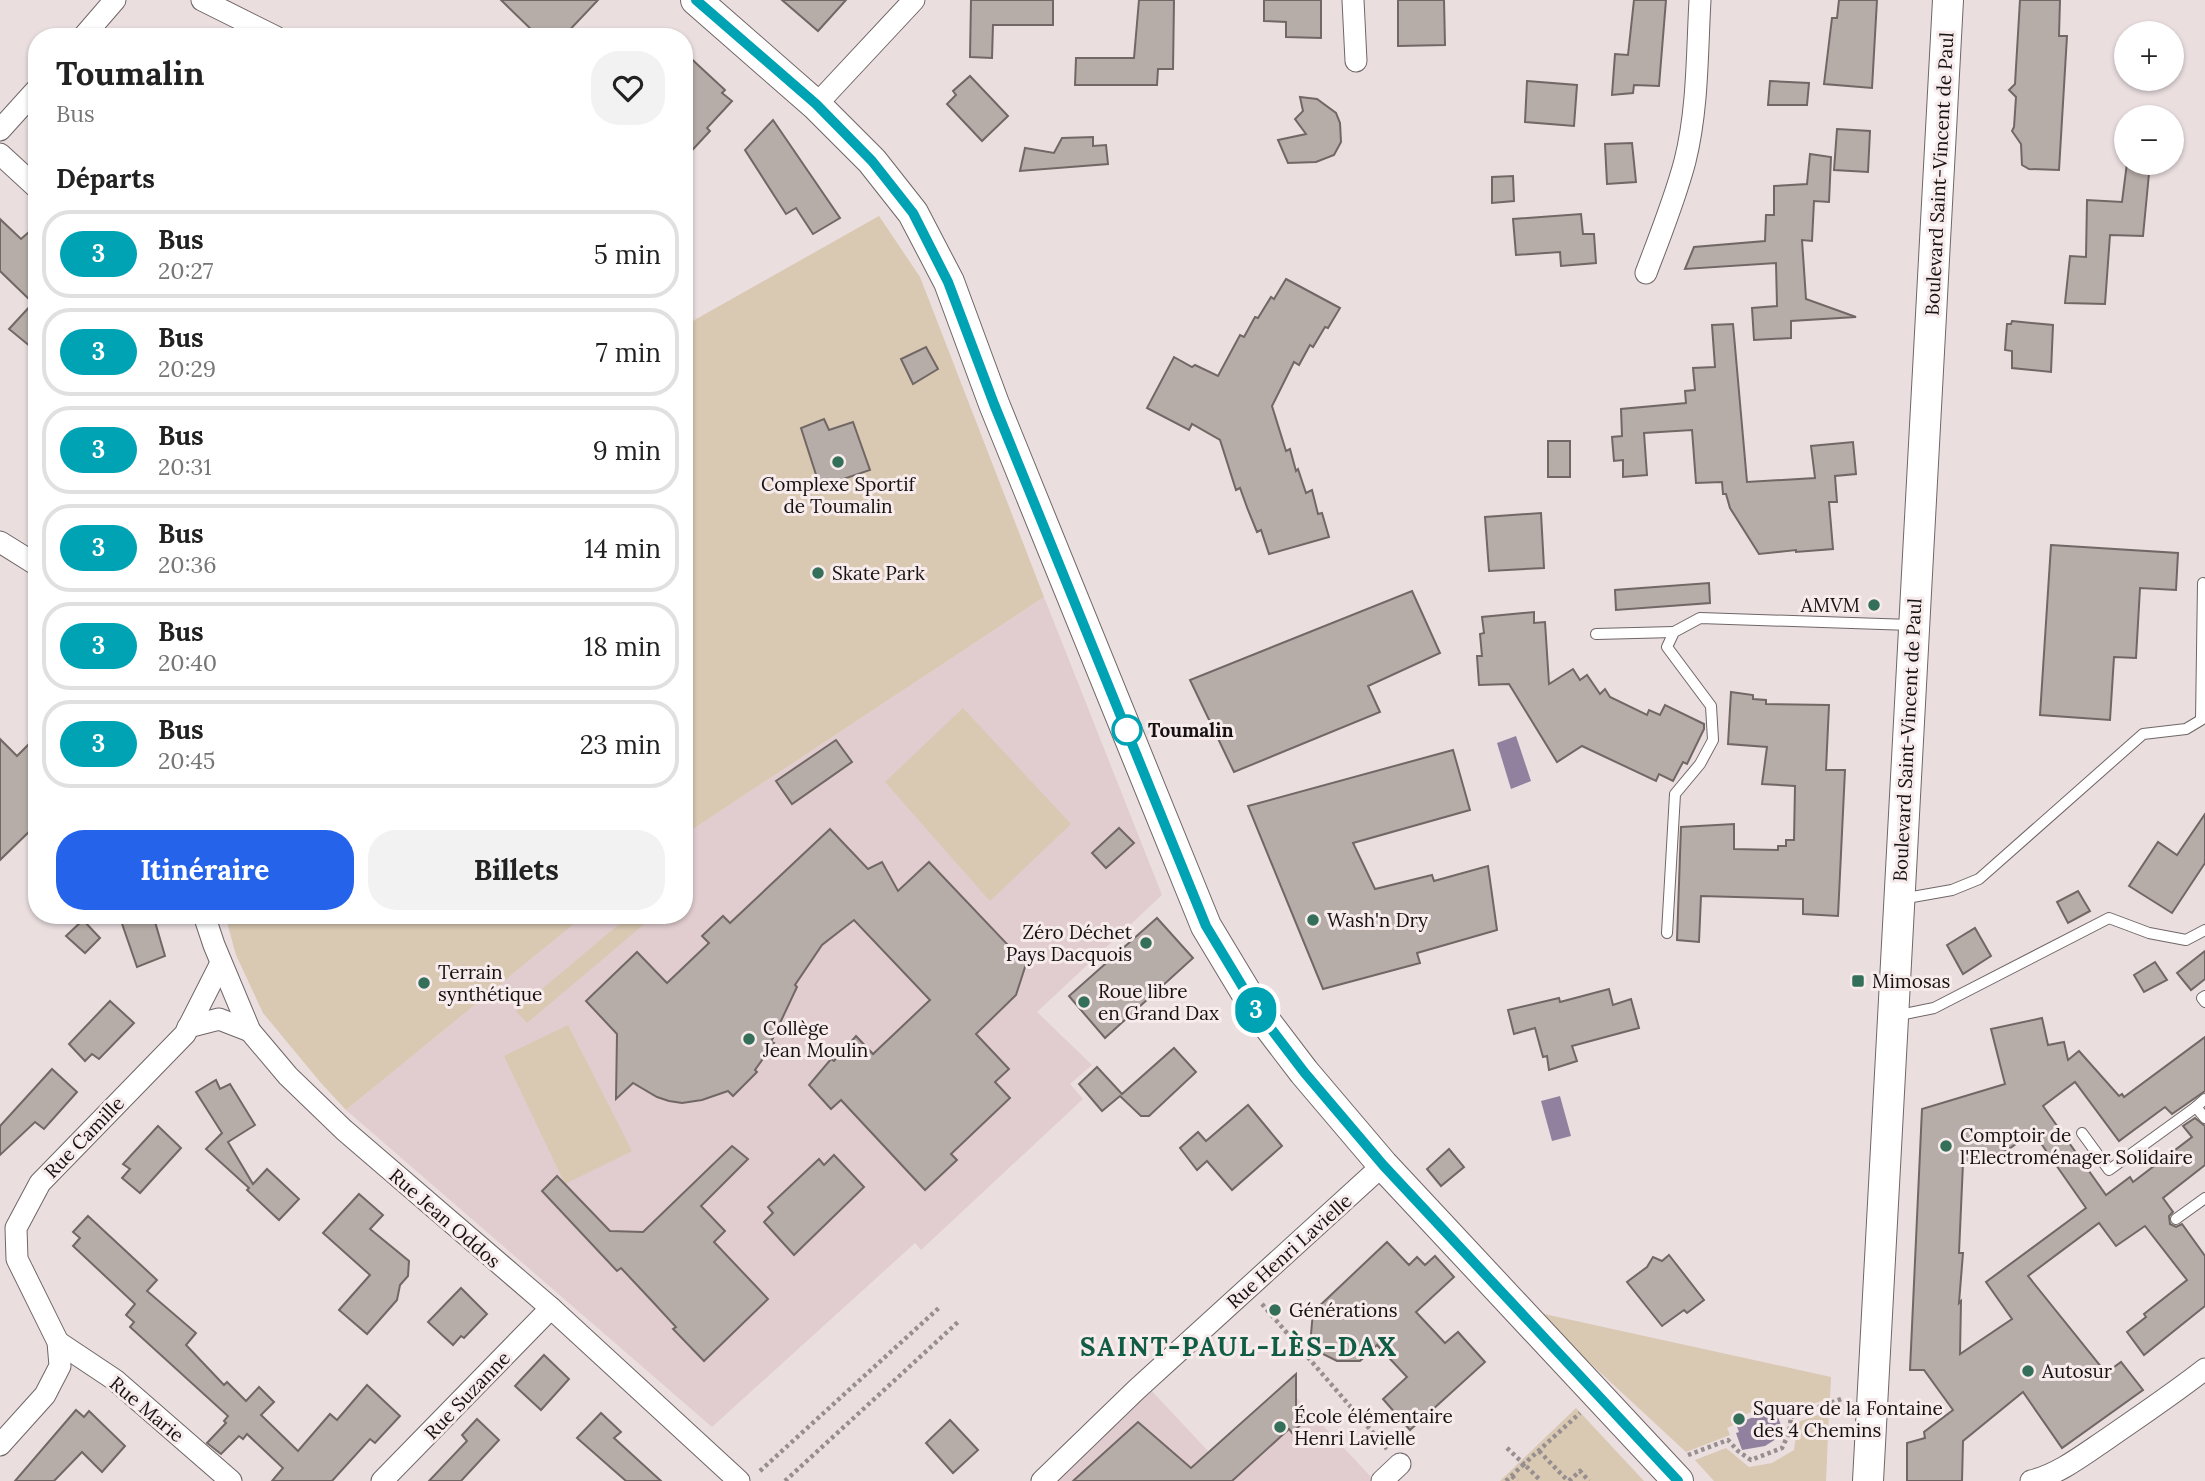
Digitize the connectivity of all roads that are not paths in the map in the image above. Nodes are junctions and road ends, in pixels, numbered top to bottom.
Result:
1 (115, 0) edge
2 (202, 0) edge
3 (696, 0) edge
4 (914, 0) edge
5 (1353, 0) edge
6 (1700, 0) edge
7 (1948, 0) edge
8 (91, 28) edge
9 (258, 28) edge
10 (1356, 61) dead end
11 (28, 99) edge
12 (816, 104) junction
13 (0, 130) edge
14 (0, 154) edge
15 (28, 180) edge
16 (1646, 273) dead end
17 (0, 542) edge
18 (28, 559) edge
19 (2203, 583) edge
20 (1914, 625) junction
21 (1674, 632) junction
22 (1596, 634) dead end
23 (1898, 900) junction
24 (207, 924) edge
25 (2205, 930) edge
26 (1667, 933) dead end
27 (221, 963) junction
28 (2205, 996) edge
29 (2205, 1002) edge
30 (1892, 1016) junction
31 (188, 1027) junction
32 (250, 1031) junction
33 (2201, 1103) edge
34 (2205, 1118) edge
35 (2082, 1133) dead end
36 (1383, 1165) junction
37 (2205, 1198) edge
38 (2176, 1220) dead end
39 (551, 1308) junction
40 (58, 1342) junction
41 (2205, 1369) edge
42 (0, 1445) edge
43 (1400, 1464) road end
44 (1669, 1472) edge
45 (748, 1478) edge
46 (231, 1481) edge
47 (382, 1481) edge
48 (1042, 1481) edge
49 (1382, 1481) edge
50 (1868, 1481) edge
51 (2031, 1481) edge

1 - 8 street
2 - 9 street
3 - 12 main road
4 - 12 street
5 - 10 street
6 - 16 street
7 - 20 main road, Boulevard Saint-Vincent de Paul
11 - 13 street
12 - 36 main road
14 - 15 street
17 - 18 street
19 - 23 lane
20 - 21 lane
20 - 23 main road, Boulevard Saint-Vincent de Paul
21 - 22 lane
21 - 26 lane
23 - 30 main road, Boulevard Saint-Vincent de Paul
24 - 27 street, Rue Jean Oddos
25 - 30 lane
27 - 31 street, Rue Camille
27 - 32 street, Rue Jean Oddos
28 - 29 lane
30 - 50 main road, Boulevard Saint-Vincent de Paul
31 - 32 street
31 - 40 street, Rue Camille
32 - 39 street, Rue Jean Oddos
33 - 34 lane
33 - 35 lane
36 - 44 main road
36 - 48 street, Rue Henri Lavielle
37 - 38 lane
39 - 45 street, Rue Jean Oddos
39 - 47 street, Rue Suzanne
40 - 42 street
40 - 46 street, Rue Marie
41 - 51 street
43 - 49 street

